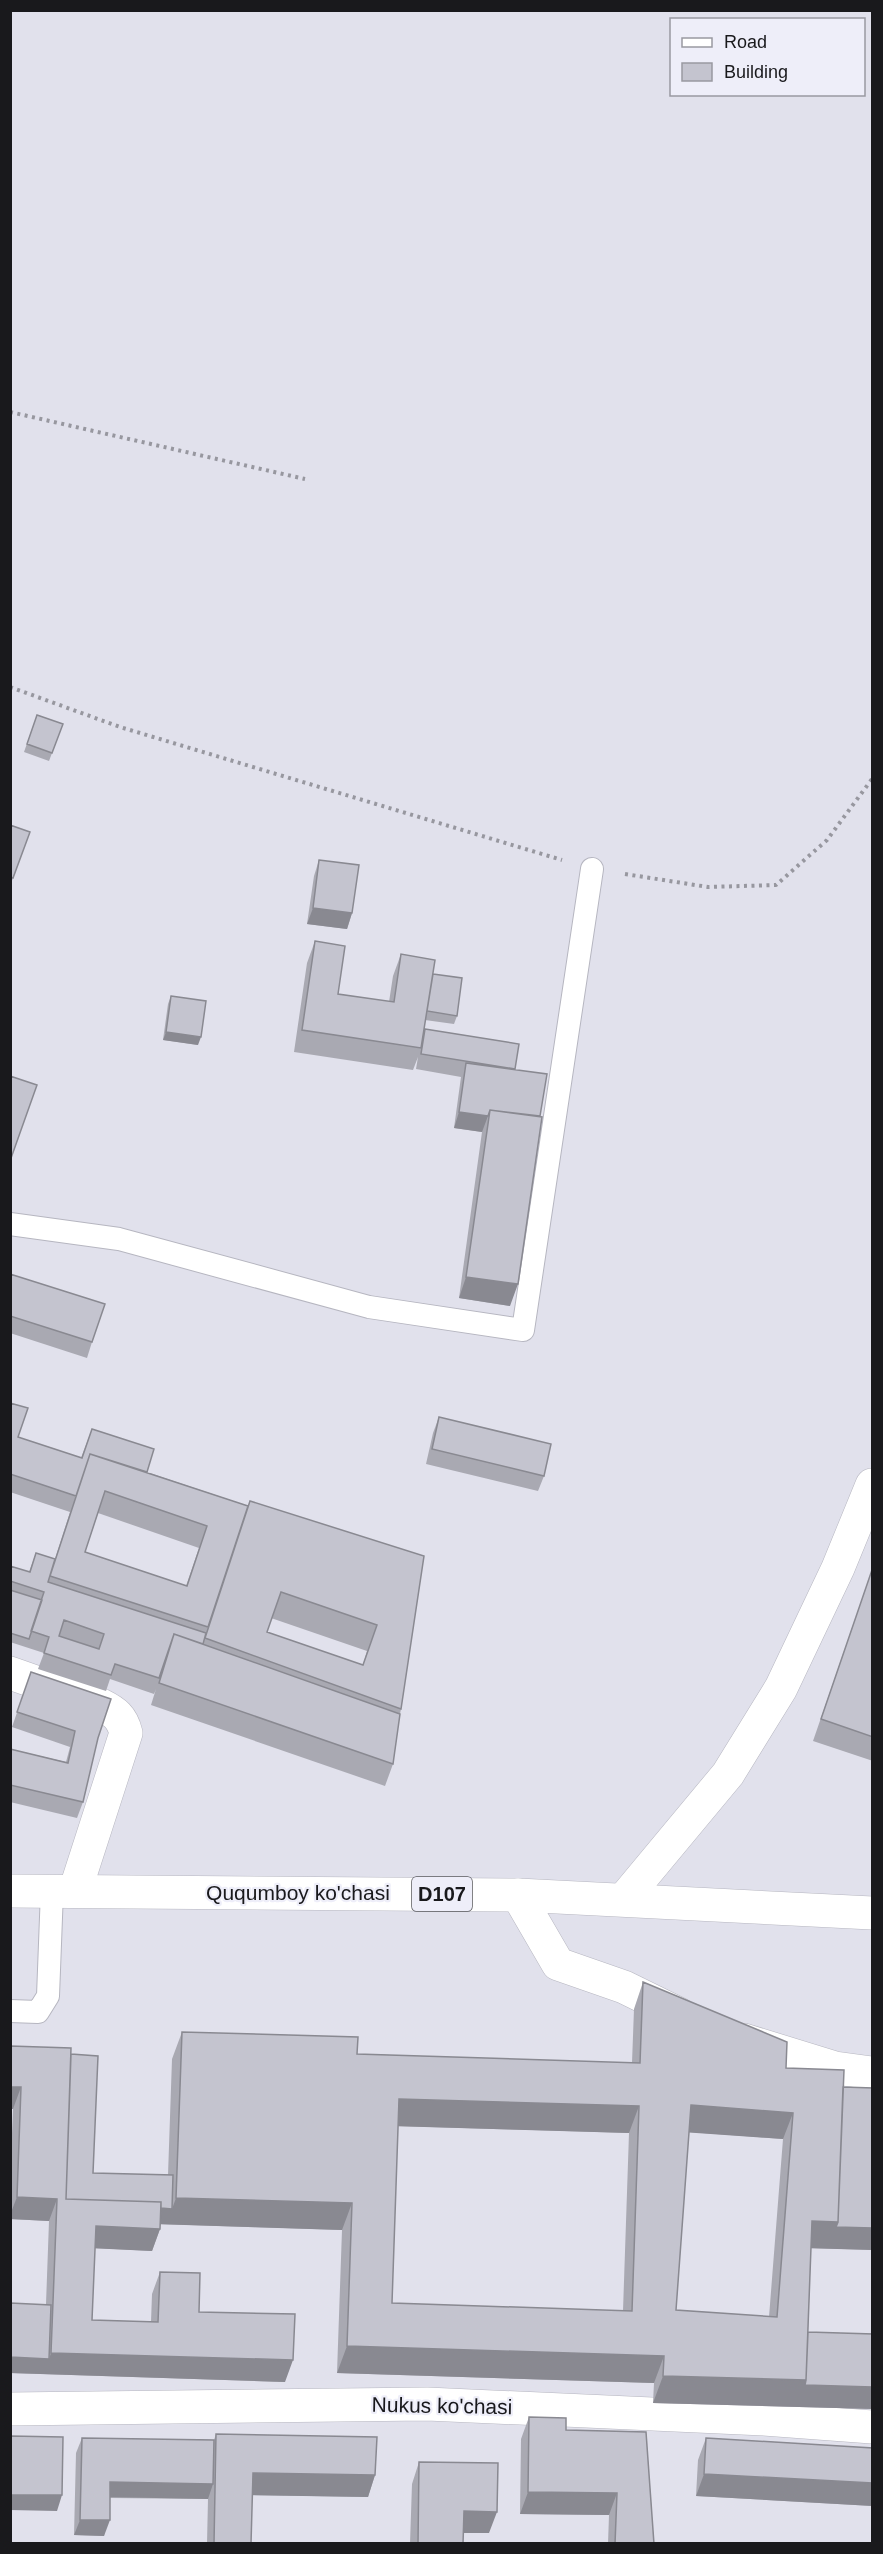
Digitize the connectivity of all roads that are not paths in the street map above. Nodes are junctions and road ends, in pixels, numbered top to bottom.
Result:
1 (592, 868) road end
2 (10, 1224) edge
3 (873, 1485) edge
4 (10, 1673) edge
5 (10, 1891) edge
6 (64, 1891) junction
7 (518, 1895) junction
8 (624, 1899) junction
9 (873, 1913) edge
10 (10, 2011) edge
11 (873, 2073) edge
12 (10, 2409) edge
13 (873, 2427) edge

1 - 2 lane
3 - 8 street
4 - 6 street
5 - 6 street, Ququmboy ko'chasi / D107
6 - 7 street, Ququmboy ko'chasi / D107
6 - 10 lane
7 - 8 street, Ququmboy ko'chasi / D107
7 - 11 street
8 - 9 street, Ququmboy ko'chasi / D107
12 - 13 street, Nukus ko'chasi

